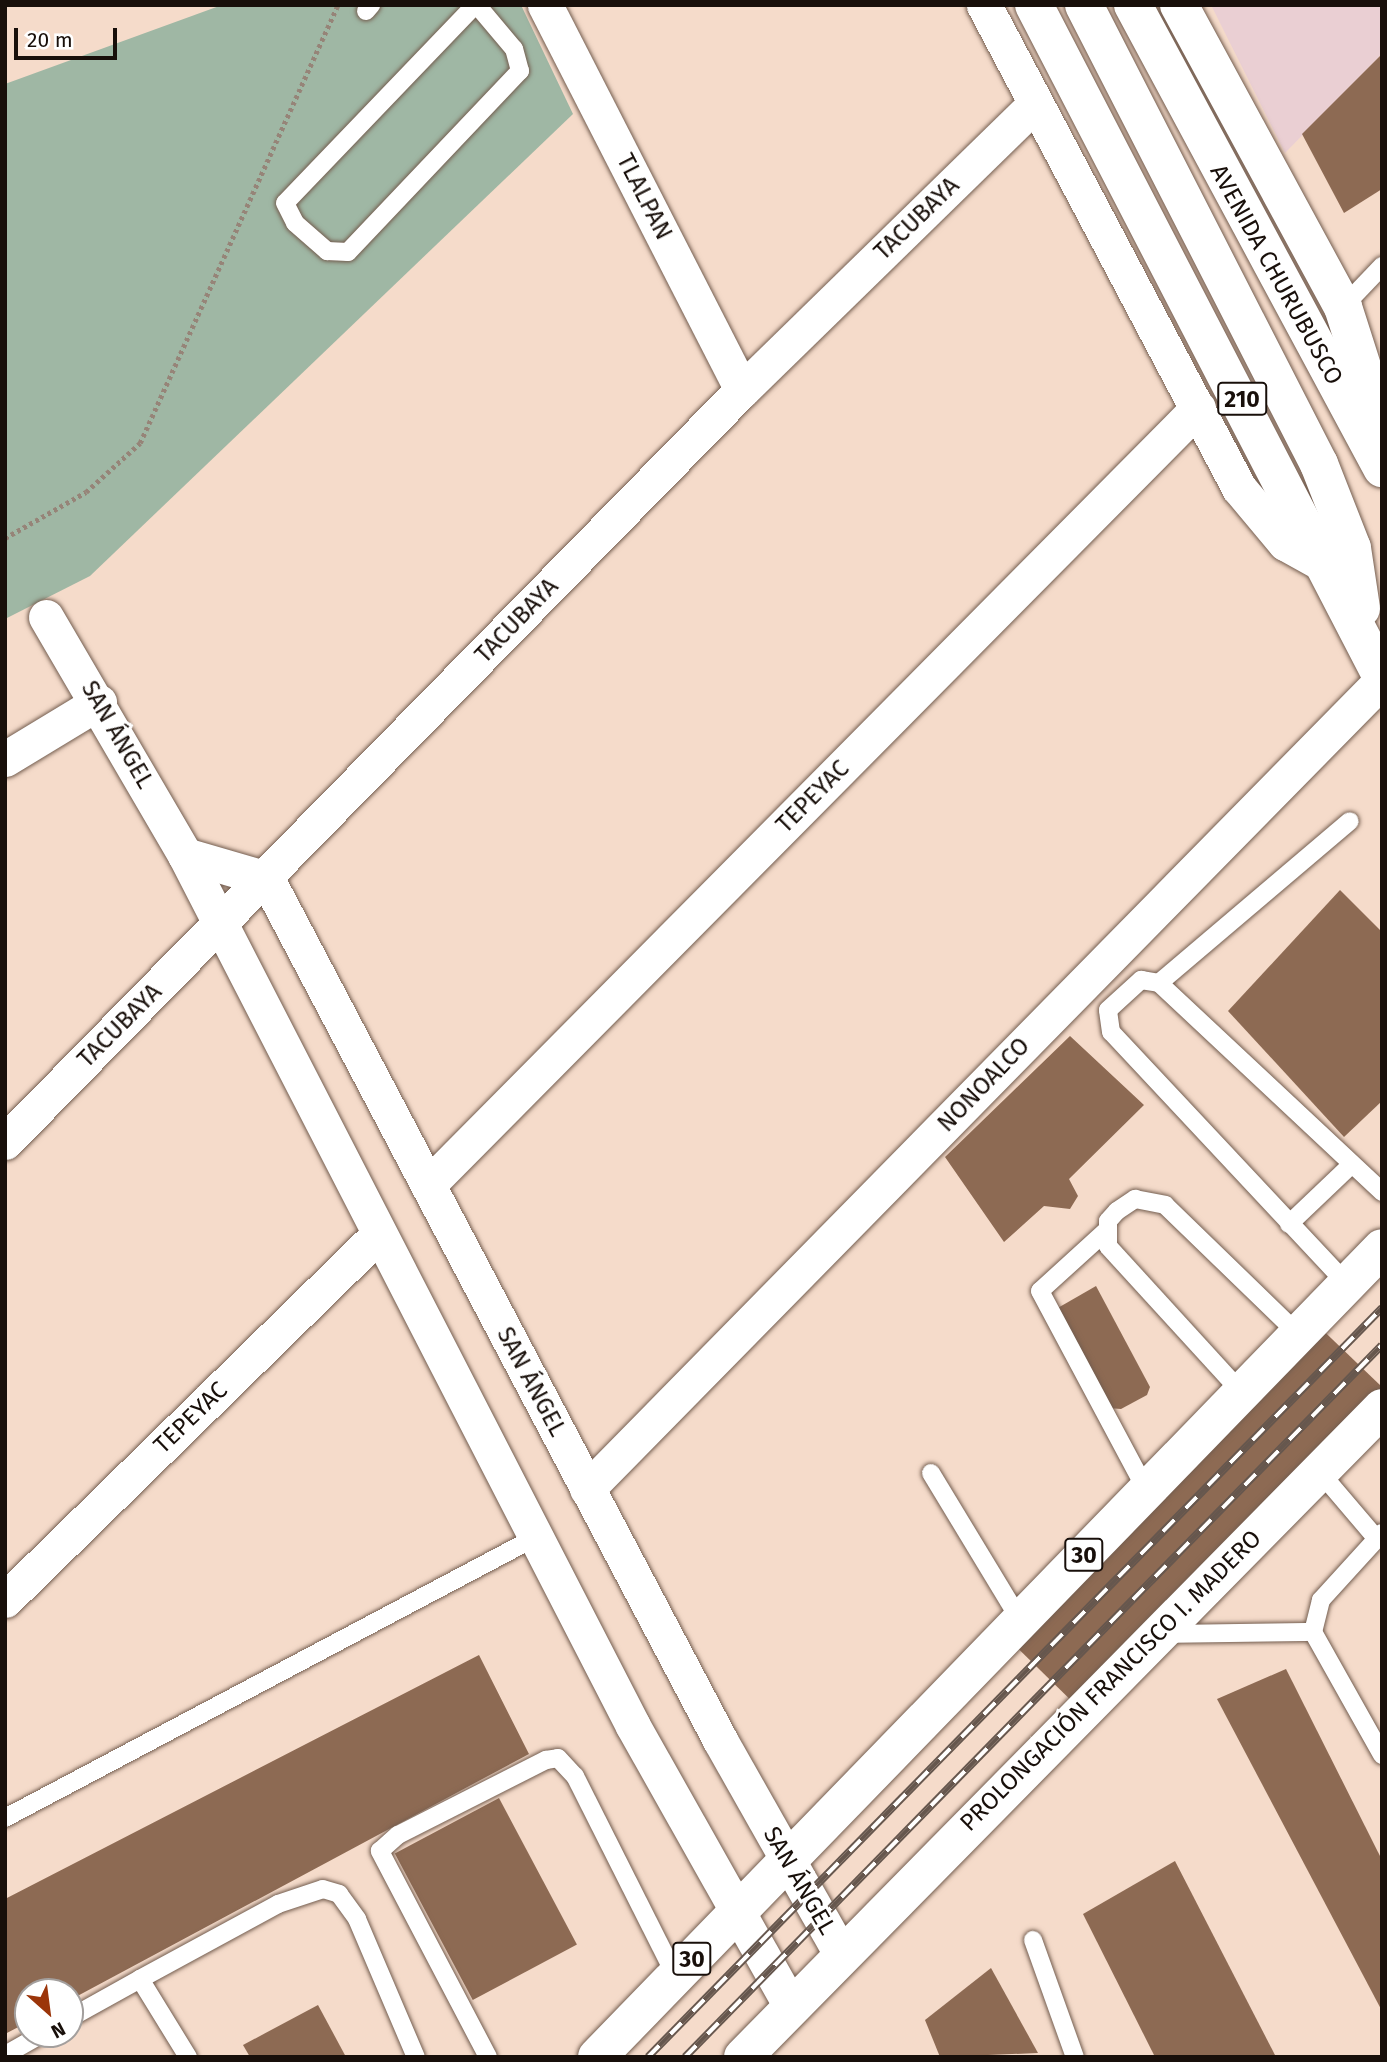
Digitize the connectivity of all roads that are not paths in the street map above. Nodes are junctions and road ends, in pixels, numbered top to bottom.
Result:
1 (476, 5) edge
2 (545, 5) edge
3 (984, 5) edge
4 (1034, 5) edge
5 (1084, 5) edge
6 (1133, 5) edge
7 (1178, 5) edge
8 (1034, 105) junction
9 (1382, 265) edge
10 (1343, 307) junction
11 (742, 390) junction
12 (1198, 408) junction
13 (1382, 429) edge
14 (1382, 468) edge
15 (1330, 568) junction
16 (46, 617) dead end
17 (1364, 638) junction
18 (1382, 679) edge
19 (99, 702) junction
20 (5, 759) edge
21 (1350, 821) dead end
22 (185, 855) junction
23 (267, 879) junction
24 (217, 928) junction
25 (1159, 983) junction
26 (5, 1142) edge
27 (1351, 1165) junction
28 (428, 1185) junction
29 (1382, 1192) edge
30 (1289, 1224) junction
31 (1106, 1231) junction
32 (377, 1236) junction
33 (1382, 1248) edge
34 (1347, 1284) junction
35 (1299, 1335) junction
36 (1243, 1394) junction
37 (1382, 1408) edge
38 (1319, 1471) junction
39 (930, 1473) dead end
40 (587, 1489) junction
41 (1147, 1491) junction
42 (1379, 1536) edge
43 (536, 1537) junction
44 (5, 1600) edge
45 (1020, 1620) junction
46 (1313, 1632) junction
47 (1155, 1634) junction
48 (1382, 1755) edge
49 (5, 1818) edge
50 (784, 1858) junction
51 (733, 1911) junction
52 (1033, 1940) dead end
53 (842, 1956) junction
54 (677, 1977) junction
55 (140, 1979) junction
56 (791, 2006) junction
57 (84, 2010) edge
58 (188, 2057) edge
59 (416, 2057) edge
60 (488, 2057) edge
61 (597, 2057) edge
62 (743, 2057) edge
63 (1075, 2057) edge

1 - 1 lane
2 - 11 street, TLALPAN
3 - 8 street
4 - 15 highway, 210
5 - 17 highway
6 - 14 highway, AVENIDA CHURUBUSCO
7 - 10 highway
8 - 11 street, TACUBAYA
8 - 12 street
9 - 10 lane
10 - 13 highway
11 - 23 street, TACUBAYA
12 - 15 street
12 - 28 street, TEPEYAC
15 - 17 highway, 210
16 - 19 street, SAN ÁNGEL
17 - 18 highway, 210
18 - 40 street, NONOALCO
19 - 20 street
19 - 22 street, SAN ÁNGEL
21 - 25 lane
22 - 23 street
22 - 24 street, SAN ÁNGEL
23 - 24 street, TACUBAYA
23 - 28 street, SAN ÁNGEL
24 - 26 street, TACUBAYA
24 - 32 street, SAN ÁNGEL
25 - 27 lane
25 - 30 lane
27 - 29 lane
27 - 30 lane
28 - 40 street, SAN ÁNGEL
30 - 34 lane
31 - 35 lane
31 - 36 lane
31 - 41 lane
32 - 43 street, SAN ÁNGEL
32 - 44 street, TEPEYAC
33 - 34 highway, 30
34 - 35 highway, 30
35 - 36 highway, 30
36 - 41 highway, 30
37 - 38 highway, PROLONGACIÓN FRANCISCO I. MADERO
38 - 42 lane
38 - 47 highway, PROLONGACIÓN FRANCISCO I. MADERO
39 - 45 lane
40 - 50 street, SAN ÁNGEL
41 - 45 highway, 30
42 - 46 lane
43 - 49 lane
43 - 51 street, SAN ÁNGEL
45 - 50 highway, 30
46 - 47 lane
46 - 48 lane
47 - 53 highway, PROLONGACIÓN FRANCISCO I. MADERO
50 - 51 highway, 30
50 - 53 street, SAN ÁNGEL
51 - 54 highway, 30
51 - 56 street, SAN ÁNGEL
52 - 63 lane
53 - 56 highway, PROLONGACIÓN FRANCISCO I. MADERO
54 - 60 lane
54 - 61 highway, 30
55 - 57 lane
55 - 58 lane
55 - 59 lane
56 - 62 highway, PROLONGACIÓN FRANCISCO I. MADERO

